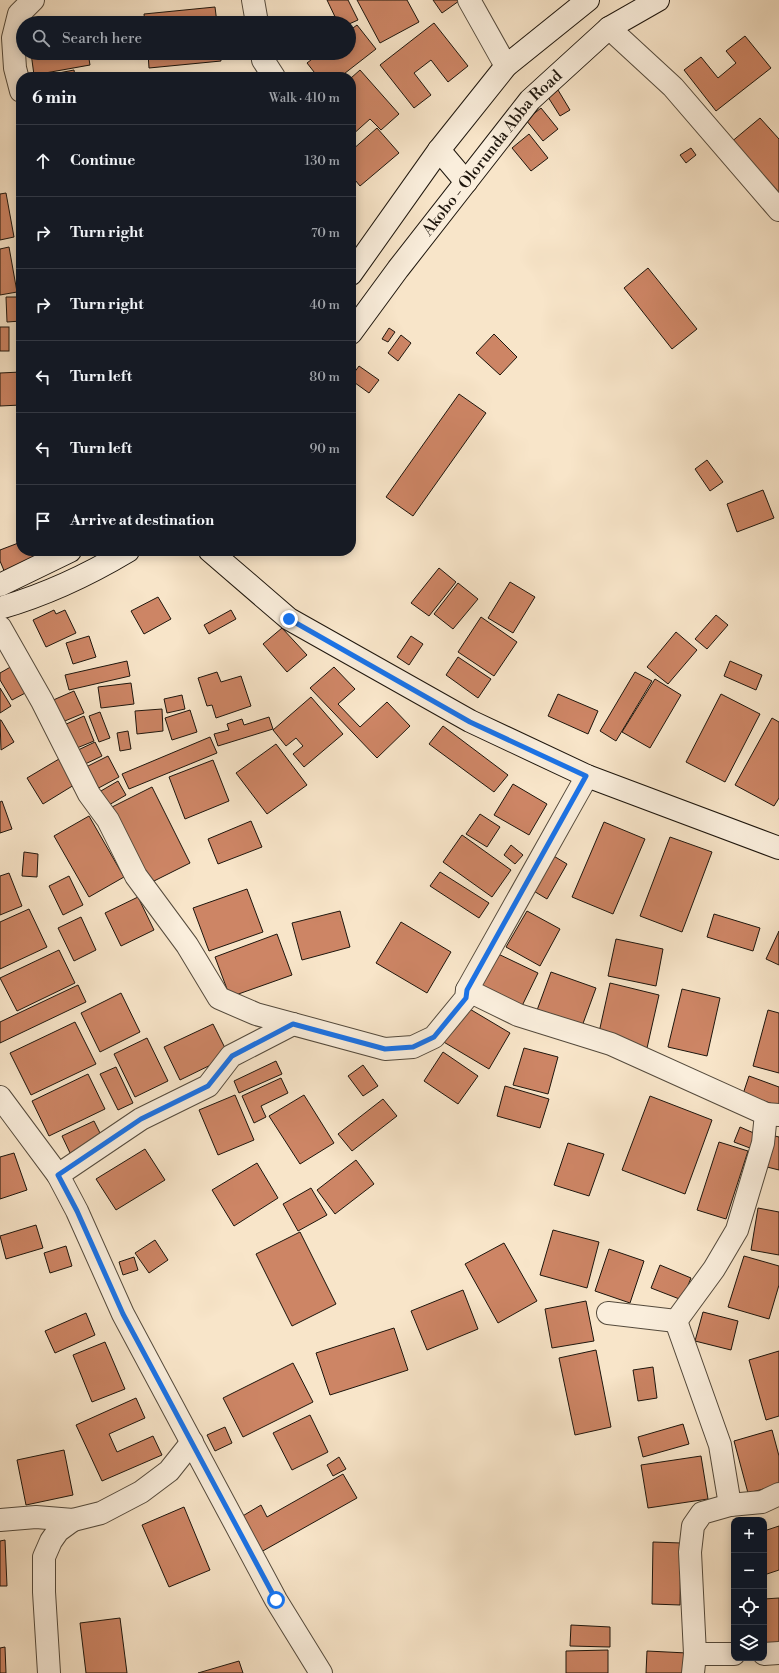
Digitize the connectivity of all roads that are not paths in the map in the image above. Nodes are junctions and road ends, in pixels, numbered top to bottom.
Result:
1 (33, 0) edge
2 (253, 0) edge
3 (469, 0) edge
4 (588, 0) edge
5 (658, 0) edge
6 (18, 16) edge
7 (256, 16) edge
8 (16, 26) edge
9 (608, 28) junction
10 (264, 60) edge
11 (506, 66) junction
12 (16, 72) edge
13 (271, 72) edge
14 (439, 150) junction
15 (466, 182) junction
16 (779, 210) edge
17 (356, 267) edge
18 (356, 326) edge
19 (59, 556) edge
20 (120, 556) edge
21 (216, 556) edge
22 (0, 584) edge
23 (0, 608) edge
24 (0, 627) edge
25 (586, 776) junction
26 (779, 848) edge
27 (467, 990) junction
28 (293, 1024) junction
29 (0, 1097) edge
30 (772, 1114) edge
31 (58, 1175) junction
32 (608, 1313) dead end
33 (676, 1321) junction
34 (192, 1442) junction
35 (779, 1494) edge
36 (730, 1505) junction
37 (0, 1520) edge
38 (73, 1520) junction
39 (779, 1653) edge
40 (767, 1654) edge
41 (731, 1655) edge
42 (694, 1663) edge
43 (49, 1673) edge
44 (321, 1673) edge

1 - 6 street
2 - 7 street
3 - 11 street
4 - 11 street
5 - 9 street, Akobo - Olorunda Abba Road
8 - 12 street
9 - 15 street, Akobo - Olorunda Abba Road
9 - 16 street
10 - 13 street
11 - 14 street
14 - 15 street
14 - 17 street
15 - 18 street, Akobo - Olorunda Abba Road
19 - 22 street
20 - 23 street
21 - 25 street
24 - 28 street
25 - 26 street
25 - 27 street
27 - 28 street
27 - 30 street
28 - 31 street
29 - 31 street
30 - 33 street
31 - 34 street
32 - 33 street
33 - 36 street
34 - 38 street
34 - 44 street
35 - 36 street
36 - 42 street
37 - 38 street
38 - 43 street
39 - 40 street
41 - 42 street

